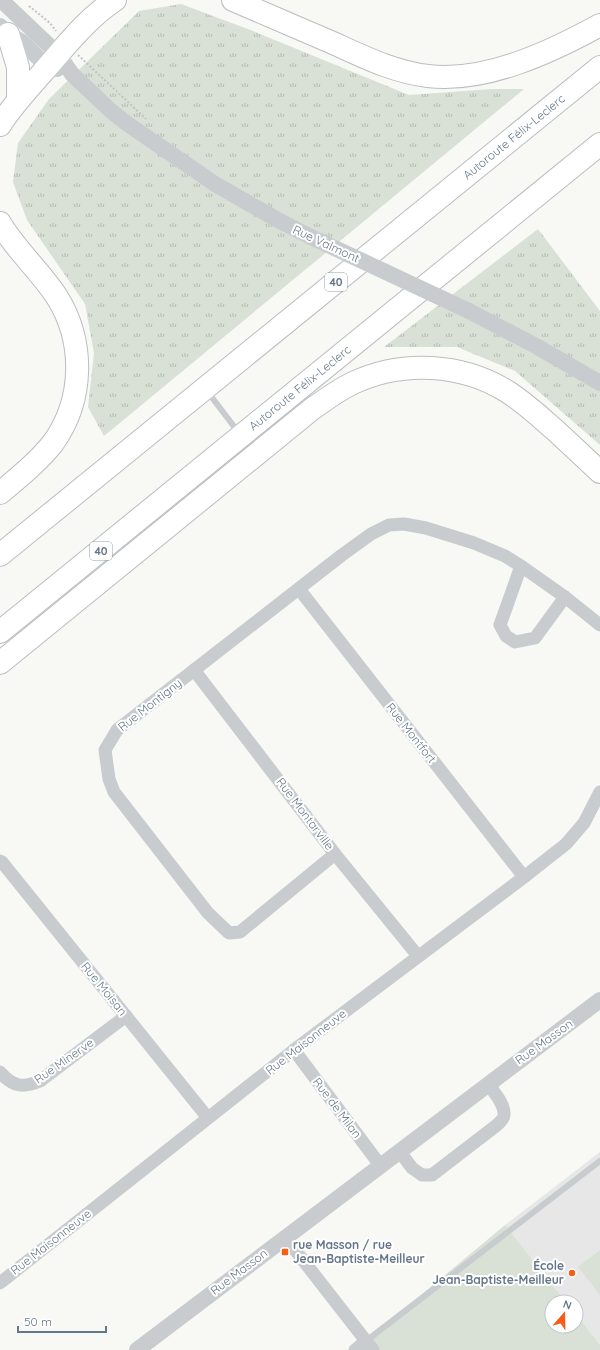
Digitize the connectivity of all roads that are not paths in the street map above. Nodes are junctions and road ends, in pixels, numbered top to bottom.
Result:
1 (1, 0) edge
2 (115, 0) edge
3 (233, 0) edge
4 (600, 25) edge
5 (4, 30) edge
6 (60, 52) junction
7 (600, 67) edge
8 (18, 99) junction
9 (0, 125) edge
10 (600, 144) edge
11 (0, 223) edge
12 (600, 383) edge
13 (205, 388) junction
14 (241, 436) junction
15 (600, 472) edge
16 (0, 493) edge
17 (0, 555) edge
18 (521, 566) junction
19 (299, 589) junction
20 (565, 597) junction
21 (600, 625) edge
22 (0, 632) edge
23 (0, 663) edge
24 (194, 670) junction
25 (600, 792) edge
26 (335, 854) junction
27 (0, 861) edge
28 (524, 877) junction
29 (418, 956) junction
30 (600, 1000) edge
31 (126, 1016) junction
32 (294, 1050) junction
33 (0, 1072) edge
34 (488, 1084) junction
35 (208, 1118) junction
36 (400, 1152) junction
37 (600, 1161) edge
38 (380, 1166) junction
39 (285, 1237) junction
40 (0, 1283) edge
41 (370, 1346) edge
42 (137, 1350) edge
43 (355, 1350) edge

1 - 6 street, Rue Valmont
2 - 6 highway
3 - 4 highway
5 - 6 street, Rue Valmont
5 - 8 highway
6 - 8 highway
6 - 12 street, Rue Valmont, bridge
7 - 13 highway, Autoroute Félix-Leclerc / 40
8 - 9 highway
10 - 14 highway, Autoroute Félix-Leclerc / 40
11 - 16 highway
13 - 14 lane
13 - 17 highway, Autoroute Félix-Leclerc / 40
14 - 22 highway, Autoroute Félix-Leclerc / 40
15 - 23 highway
18 - 19 street, Rue Montigny
18 - 20 street
18 - 20 street
19 - 24 street, Rue Montigny
19 - 28 street, Rue Montfort
20 - 21 street
24 - 26 street, Rue Montarville
24 - 26 street, Rue Montigny
25 - 28 street, Rue Maisonneuve
26 - 29 street, Rue Montarville
27 - 31 street, Rue Moisan
28 - 29 street, Rue Maisonneuve
29 - 32 street, Rue Maisonneuve
30 - 34 street, Rue Masson
31 - 33 street, Rue Minerve
31 - 35 street, Rue Moisan
32 - 35 street, Rue Maisonneuve
32 - 38 street, Rue de Milan
34 - 36 street, Rue Masson
34 - 36 street
35 - 40 street, Rue Maisonneuve
36 - 38 street, Rue Masson
37 - 41 lane
38 - 39 street, Rue Masson
39 - 41 street
39 - 42 street, Rue Masson
41 - 43 street

